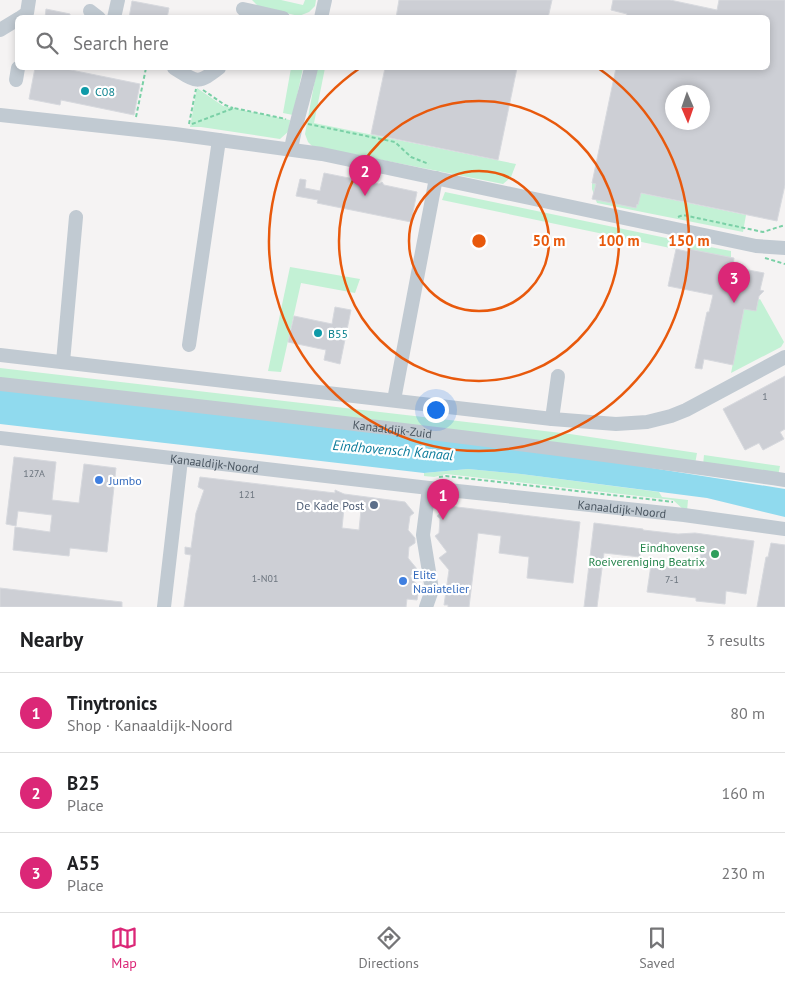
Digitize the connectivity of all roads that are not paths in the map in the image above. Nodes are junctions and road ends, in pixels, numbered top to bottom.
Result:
1 (118, 0) edge
2 (325, 0) edge
3 (243, 9) edge
4 (115, 15) edge
5 (270, 15) edge
6 (322, 15) edge
7 (15, 20) edge
8 (0, 30) edge
9 (177, 70) edge
10 (216, 70) edge
11 (311, 70) edge
12 (0, 115) edge
13 (219, 140) junction
14 (295, 150) junction
15 (436, 178) junction
16 (76, 217) dead end
17 (756, 246) junction
18 (785, 248) edge
19 (785, 257) edge
20 (189, 346) dead end
21 (0, 355) edge
22 (785, 357) edge
23 (63, 362) junction
24 (558, 376) dead end
25 (0, 384) edge
26 (394, 400) junction
27 (552, 419) junction
28 (0, 438) edge
29 (181, 460) junction
30 (785, 480) edge
31 (428, 488) junction
32 (785, 529) edge
33 (164, 607) edge
34 (426, 607) edge

1 - 4 street
2 - 6 street
3 - 5 street
7 - 8 street
9 - 10 street
11 - 14 street
12 - 13 street
13 - 14 street
13 - 20 street
14 - 15 street
15 - 17 street
15 - 26 street
16 - 23 street
17 - 18 street
17 - 19 street
21 - 23 street
22 - 27 street
23 - 26 street
24 - 27 street
25 - 30 street, Kanaaldijk-Zuid
26 - 27 street
28 - 29 street, Kanaaldijk-Noord
29 - 31 street, Kanaaldijk-Noord
29 - 33 street
31 - 32 street, Kanaaldijk-Noord
31 - 34 street

